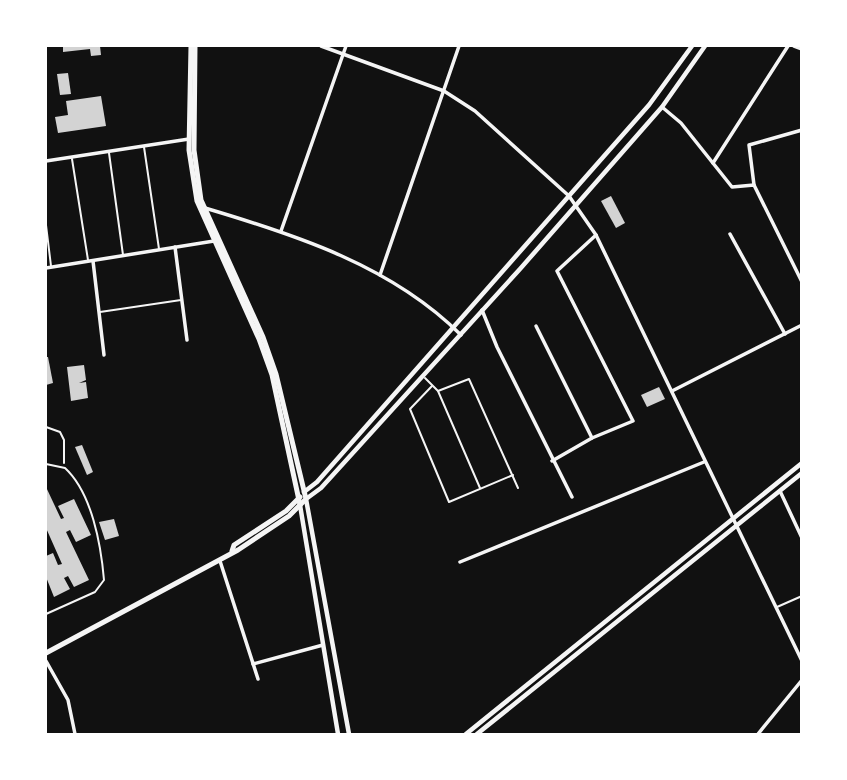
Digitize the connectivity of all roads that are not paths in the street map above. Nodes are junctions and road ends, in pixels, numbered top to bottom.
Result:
1 (193, 46) edge
2 (321, 46) edge
3 (346, 46) edge
4 (459, 46) edge
5 (692, 46) edge
6 (705, 46) edge
7 (788, 46) edge
8 (794, 46) edge
9 (802, 49) edge
10 (344, 54) junction
11 (444, 91) junction
12 (662, 107) junction
13 (802, 130) edge
14 (190, 139) junction
15 (144, 146) junction
16 (109, 151) junction
17 (71, 157) junction
18 (46, 161) edge
19 (713, 163) junction
20 (754, 185) junction
21 (569, 196) junction
22 (576, 203) junction
23 (202, 208) junction
24 (46, 225) edge
25 (281, 230) junction
26 (730, 234) dead end
27 (596, 235) junction
28 (214, 241) junction
29 (175, 247) junction
30 (159, 250) junction
31 (123, 256) junction
32 (90, 261) junction
33 (52, 267) junction
34 (46, 268) edge
35 (380, 276) junction
36 (802, 282) edge
37 (182, 300) junction
38 (482, 310) junction
39 (99, 312) junction
40 (802, 325) edge
41 (453, 326) junction
42 (536, 326) dead end
43 (785, 334) junction
44 (461, 335) junction
45 (187, 340) dead end
46 (104, 355) dead end
47 (423, 375) junction
48 (432, 386) junction
49 (438, 391) junction
50 (672, 391) junction
51 (375, 415) junction
52 (381, 421) junction
53 (592, 438) junction
54 (552, 461) junction
55 (705, 461) junction
56 (802, 463) edge
57 (46, 464) edge
58 (802, 473) edge
59 (513, 475) junction
60 (518, 488) dead end
61 (480, 489) junction
62 (780, 491) junction
63 (303, 496) junction
64 (572, 497) dead end
65 (300, 505) junction
66 (736, 522) junction
67 (802, 538) edge
68 (232, 551) junction
69 (219, 559) junction
70 (460, 562) dead end
71 (802, 596) edge
72 (776, 607) junction
73 (46, 614) edge
74 (323, 645) junction
75 (46, 653) edge
76 (46, 660) edge
77 (802, 661) edge
78 (253, 664) junction
79 (258, 680) dead end
80 (802, 680) edge
81 (75, 734) edge
82 (338, 734) edge
83 (349, 734) edge
84 (466, 734) edge
85 (477, 734) edge
86 (758, 734) edge

1 - 14 main road
1 - 23 main road
2 - 10 street
3 - 10 street
4 - 11 street
5 - 21 street
6 - 12 street
7 - 19 street
8 - 9 street
10 - 11 street
10 - 25 street
11 - 21 street
11 - 35 street
12 - 19 street
12 - 22 street
13 - 20 street
14 - 15 street
14 - 23 main road
15 - 16 street
15 - 30 lane
16 - 17 street
16 - 31 lane
17 - 18 street
17 - 32 lane
19 - 20 street
20 - 36 street
21 - 22 street
21 - 41 street
22 - 27 street
22 - 38 street
23 - 25 street
23 - 28 main road
23 - 63 main road
24 - 33 lane
25 - 35 street
26 - 43 street
27 - 50 street
27 - 53 street
28 - 29 street
28 - 63 main road
29 - 30 street
29 - 37 street
30 - 31 street
31 - 32 street
32 - 33 street
32 - 39 street
33 - 34 street
35 - 41 street
37 - 39 lane
37 - 45 street
38 - 44 street
38 - 54 street
39 - 46 street
40 - 43 street
41 - 44 street
41 - 51 street
42 - 53 street
43 - 50 street
44 - 47 street
47 - 48 lane
47 - 52 street
48 - 49 lane
48 - 61 lane
49 - 59 lane
49 - 61 lane
50 - 55 street
51 - 52 street
51 - 63 street
52 - 63 street
53 - 54 street
54 - 64 street
55 - 66 street
55 - 70 street
56 - 66 street
57 - 73 lane
58 - 62 street
59 - 60 lane
59 - 61 lane
62 - 66 street
62 - 67 street
63 - 65 main road
63 - 68 main road
63 - 83 street
65 - 68 main road
65 - 74 street
66 - 72 street
66 - 84 street
66 - 85 street
68 - 69 main road
69 - 75 main road
69 - 78 street
71 - 72 lane
72 - 77 street
74 - 78 street
74 - 82 street
76 - 81 street
78 - 79 street
80 - 86 street

